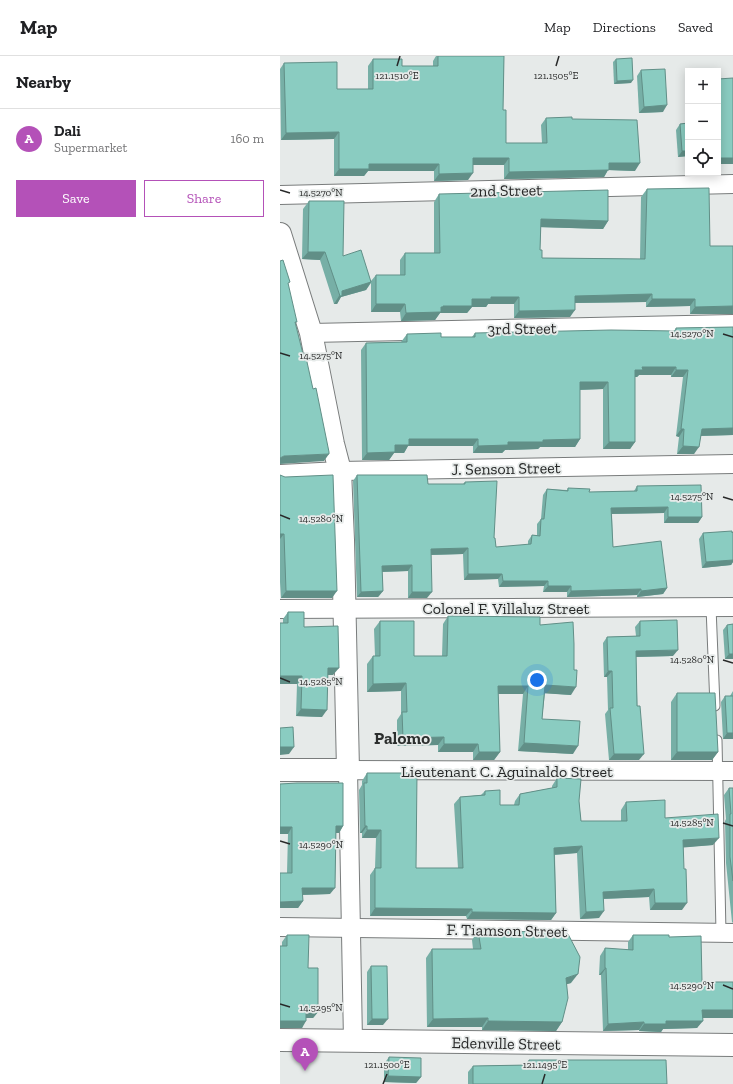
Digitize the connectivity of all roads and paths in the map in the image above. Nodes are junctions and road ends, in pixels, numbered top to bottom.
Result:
1 (733, 184) edge
2 (280, 195) edge
3 (280, 234) edge
4 (733, 324) edge
5 (311, 333) junction
6 (733, 464) edge
7 (340, 471) junction
8 (280, 474) edge
9 (711, 607) junction
10 (733, 607) edge
11 (280, 609) edge
12 (345, 609) junction
13 (716, 716) edge
14 (716, 732) edge
15 (280, 770) edge
16 (348, 770) junction
17 (726, 771) edge
18 (280, 927) edge
19 (351, 928) junction
20 (727, 933) edge
21 (280, 1040) edge
22 (353, 1041) junction
23 (733, 1045) edge

1 - 2 street, 2nd Street
3 - 5 street
4 - 5 street, 3rd Street
5 - 7 street
6 - 7 street, J. Senson Street
7 - 8 street, J. Senson Street
7 - 12 street
9 - 10 street, Colonel F. Villaluz Street
9 - 12 street, Colonel F. Villaluz Street
9 - 13 lane
11 - 12 street, Colonel F. Villaluz Street
12 - 16 street
14 - 17 lane
15 - 16 street, Lieutenant C. Aguinaldo Street
16 - 17 street, Lieutenant C. Aguinaldo Street
16 - 19 street
17 - 20 lane
18 - 19 street, F. Tiamson Street
19 - 20 street, F. Tiamson Street
19 - 22 street
21 - 22 street, Edenville Street
22 - 23 street, Edenville Street

